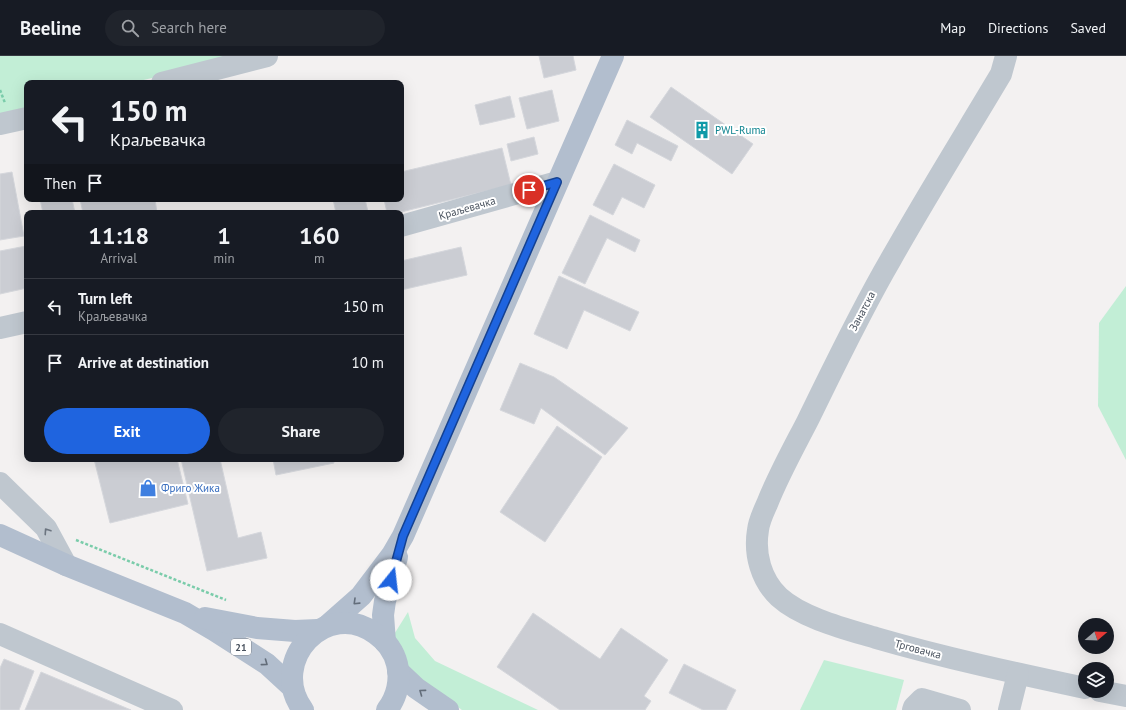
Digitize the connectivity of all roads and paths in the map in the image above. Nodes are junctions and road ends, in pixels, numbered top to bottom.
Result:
1 (267, 56) edge
2 (613, 56) edge
3 (1006, 56) edge
4 (174, 80) edge
5 (24, 119) edge
6 (0, 124) edge
7 (557, 182) junction
8 (404, 225) edge
9 (24, 323) edge
10 (0, 328) edge
11 (0, 483) edge
12 (46, 528) junction
13 (0, 535) edge
14 (403, 536) junction
15 (66, 564) junction
16 (766, 580) joint
17 (231, 602) dead end
18 (184, 613) junction
19 (323, 628) junction
20 (0, 634) edge
21 (385, 642) junction
22 (398, 671) junction
23 (1018, 674) junction
24 (292, 687) junction
25 (1078, 687) edge
26 (1114, 694) edge
27 (1126, 696) edge
28 (172, 710) edge
29 (303, 710) edge
30 (387, 710) edge
31 (448, 710) edge
32 (913, 710) edge
33 (960, 710) edge
34 (1009, 710) edge

1 - 4 street
2 - 7 main road
3 - 16 street, Занатска
5 - 6 street
7 - 8 street, Краљевачка
7 - 14 main road
9 - 10 street
11 - 12 street
15 -> 12 street
12 - 17 path
13 - 15 main road, 21
14 -> 19 main road
14 - 21 main road
15 - 18 main road, 21
16 - 23 street, Трговачка
18 - 19 main road, 21
18 -> 24 main road, 21
19 - 21 main road, 21
19 - 24 main road, 21
20 - 28 street
21 - 22 main road, 21
22 - 30 main road, 21
31 -> 22 main road, 21
23 - 25 street, Трговачка
23 - 34 street
24 - 29 main road, 21
26 - 27 street
32 - 33 street

